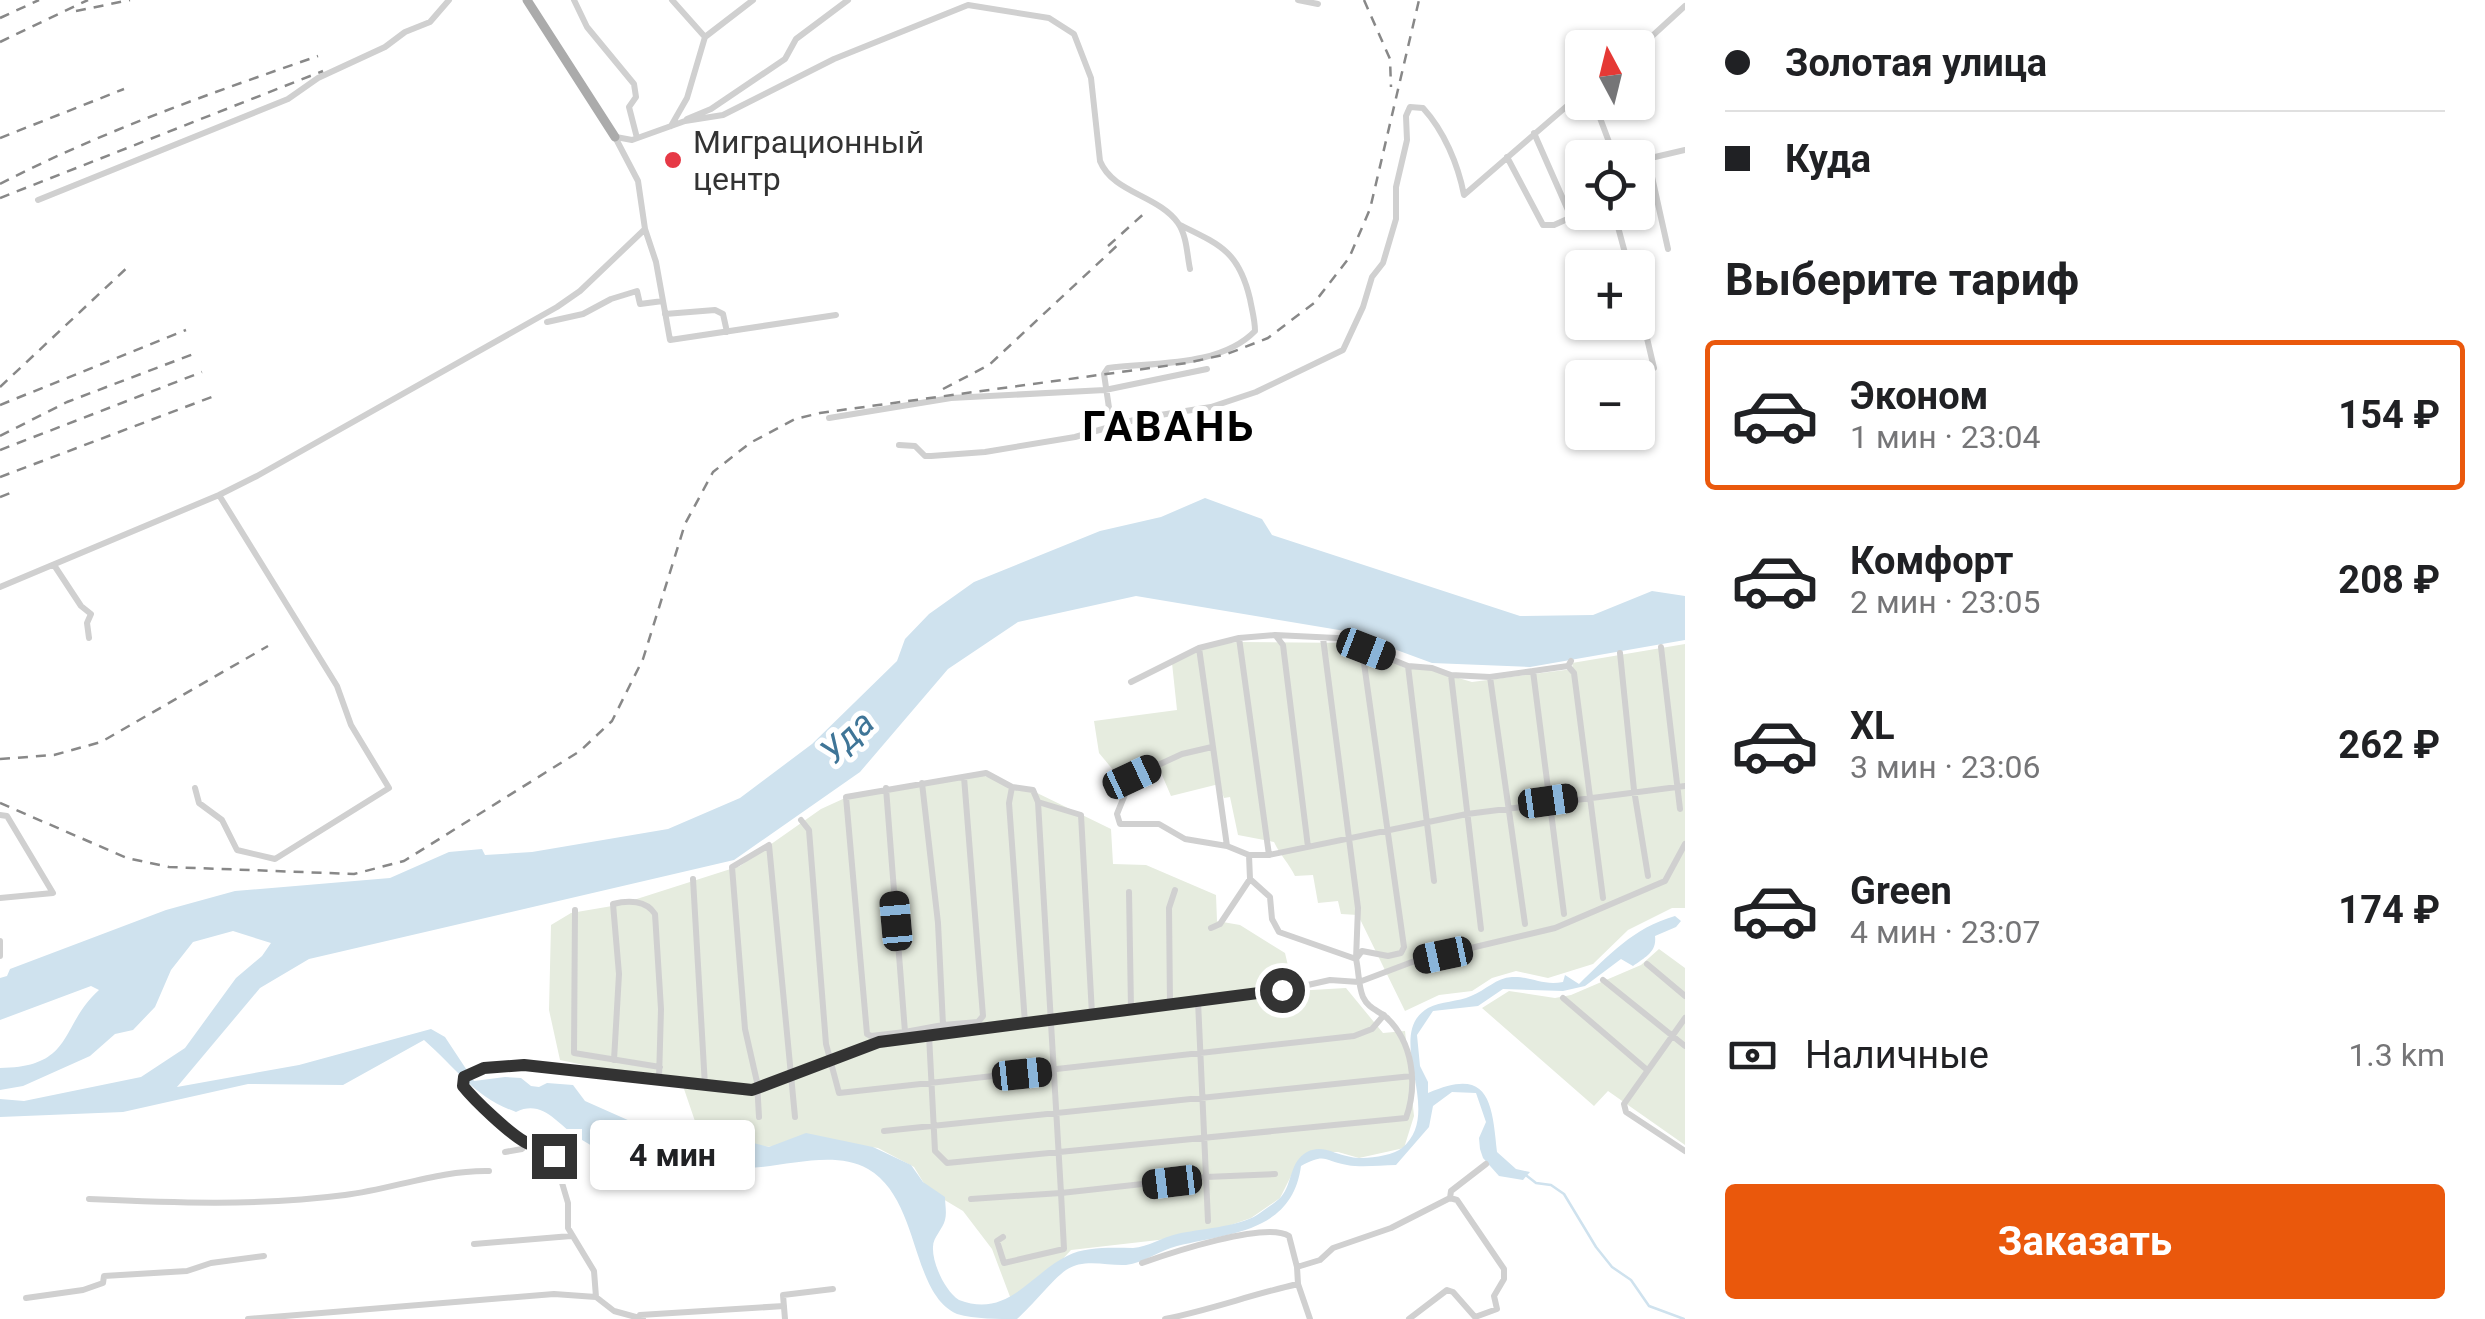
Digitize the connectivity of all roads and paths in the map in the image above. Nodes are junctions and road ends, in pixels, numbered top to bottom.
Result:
1 (449, 0) edge
2 (527, 0) edge
3 (574, 0) edge
4 (752, 0) edge
5 (848, 0) edge
6 (1298, 0) edge
7 (676, 1) edge
8 (960, 3) edge
9 (1318, 4) dead end
10 (1685, 6) edge
11 (1655, 33) edge
12 (705, 37) junction
13 (762, 74) junction
14 (770, 91) junction
15 (1565, 107) edge
16 (686, 121) junction
17 (670, 127) junction
18 (1534, 133) junction
19 (616, 137) junction
20 (634, 139) junction
21 (1685, 150) edge
22 (1507, 156) junction
23 (1655, 158) edge
24 (629, 161) junction
25 (1655, 191) edge
26 (38, 200) dead end
27 (1565, 204) edge
28 (1565, 220) edge
29 (1179, 225) junction
30 (644, 228) junction
31 (1668, 249) dead end
32 (1190, 269) dead end
33 (664, 302) junction
34 (666, 314) junction
35 (836, 315) dead end
36 (547, 322) dead end
37 (726, 332) junction
38 (1208, 369) dead end
39 (1105, 390) junction
40 (829, 418) dead end
41 (1112, 428) junction
42 (900, 445) dead end
43 (219, 495) junction
44 (54, 564) junction
45 (0, 587) edge
46 (1276, 635) junction
47 (89, 638) dead end
48 (1239, 638) junction
49 (1323, 638) junction
50 (1361, 642) junction
51 (1662, 647) dead end
52 (1199, 648) junction
53 (1620, 653) dead end
54 (1408, 666) junction
55 (1533, 670) junction
56 (1450, 675) junction
57 (1490, 677) junction
58 (1131, 682) dead end
59 (1212, 747) junction
60 (964, 776) junction
61 (922, 783) junction
62 (1681, 786) edge
63 (1012, 787) junction
64 (194, 788) dead end
65 (886, 788) junction
66 (1634, 790) junction
67 (1590, 796) junction
68 (1548, 801) junction
69 (1038, 802) junction
70 (1508, 809) junction
71 (1680, 809) dead end
72 (1467, 814) junction
73 (0, 815) edge
74 (801, 820) dead end
75 (1426, 821) junction
76 (1386, 831) junction
77 (1350, 838) junction
78 (1685, 844) edge
79 (1227, 846) junction
80 (1308, 848) junction
81 (1249, 855) junction
82 (1270, 855) junction
83 (1648, 876) dead end
84 (693, 879) dead end
85 (1250, 879) junction
86 (1434, 881) dead end
87 (1175, 890) dead end
88 (1128, 892) dead end
89 (0, 898) edge
90 (1603, 898) dead end
91 (575, 910) dead end
92 (1564, 914) dead end
93 (1525, 924) dead end
94 (1212, 928) dead end
95 (1481, 929) dead end
96 (0, 941) edge
97 (0, 956) edge
98 (1356, 959) junction
99 (1647, 964) dead end
100 (1603, 980) dead end
101 (1359, 982) junction
102 (1685, 996) edge
103 (1563, 998) dead end
104 (1198, 1001) junction
105 (1170, 1004) junction
106 (1131, 1010) junction
107 (1092, 1014) junction
108 (1384, 1015) junction
109 (1685, 1018) edge
110 (1049, 1020) junction
111 (1025, 1023) junction
112 (942, 1028) junction
113 (905, 1032) junction
114 (929, 1035) junction
115 (1672, 1036) junction
116 (1685, 1046) edge
117 (1200, 1054) junction
118 (614, 1060) junction
119 (831, 1062) junction
120 (660, 1067) junction
121 (1646, 1069) junction
122 (1052, 1071) junction
123 (1412, 1076) junction
124 (792, 1077) junction
125 (659, 1079) junction
126 (931, 1083) junction
127 (706, 1086) junction
128 (756, 1089) junction
129 (1202, 1099) junction
130 (1055, 1114) junction
131 (759, 1116) dead end
132 (794, 1116) dead end
133 (934, 1125) junction
134 (884, 1131) dead end
135 (1203, 1136) junction
136 (527, 1144) junction
137 (1685, 1151) edge
138 (505, 1152) dead end
139 (1058, 1154) junction
140 (1486, 1164) dead end
141 (490, 1171) dead end
142 (1274, 1174) dead end
143 (1206, 1177) junction
144 (1061, 1193) junction
145 (1450, 1198) junction
146 (89, 1199) dead end
147 (972, 1199) dead end
148 (1208, 1221) dead end
149 (571, 1236) junction
150 (1003, 1237) dead end
151 (474, 1244) dead end
152 (264, 1256) dead end
153 (1142, 1263) dead end
154 (1297, 1268) junction
155 (1298, 1284) junction
156 (833, 1289) dead end
157 (596, 1297) junction
158 (26, 1298) dead end
159 (784, 1306) junction
160 (724, 1309) junction
161 (1497, 1310) junction
162 (614, 1311) junction
163 (634, 1315) junction
164 (248, 1319) edge
165 (619, 1319) edge
166 (644, 1319) edge
167 (720, 1319) edge
168 (785, 1319) edge
169 (1165, 1319) edge
170 (1310, 1319) edge
171 (1408, 1319) edge
172 (1503, 1319) edge

1 - 26 street
2 - 19 main road
3 - 20 street
4 - 12 street
5 - 13 street
6 - 9 street
7 - 12 street
8 - 14 street
8 - 29 street
10 - 11 street
12 - 17 street
13 - 14 street
13 - 16 street
14 - 16 street
15 - 18 street
16 - 17 street
17 - 20 street
18 - 22 street
18 - 27 street
19 - 20 street
19 - 24 street
20 - 24 street
21 - 23 street
22 - 28 street
22 - 41 street
24 - 30 street
25 - 31 street
29 - 32 street
29 - 39 street
30 - 33 street
30 - 43 street
33 - 34 street
33 - 36 street
34 - 37 street
34 - 37 street
35 - 37 street
38 - 39 street
39 - 40 street
39 - 41 street
41 - 42 street
43 - 44 street
43 - 64 street
44 - 45 street
44 - 47 street
46 - 48 street
46 - 49 street
46 - 80 street
48 - 52 street
48 - 82 street
49 - 50 street
49 - 77 street
50 - 54 street
50 - 76 street
51 - 62 street
52 - 58 street
52 - 59 street
53 - 66 street
54 - 56 street
54 - 75 street
55 - 57 street
55 - 67 street
55 - 68 street
56 - 57 street
56 - 72 street
57 - 70 street
59 - 79 street
59 - 79 street
60 - 61 street
60 - 63 street
60 - 112 street
61 - 65 street
61 - 112 street
62 - 66 street
62 - 71 street
63 - 69 street
63 - 111 street
65 - 113 street
65 - 113 street
66 - 67 street
66 - 83 street
67 - 68 street
67 - 90 street
68 - 70 street
68 - 92 street
69 - 107 street
69 - 110 street
70 - 72 street
70 - 93 street
72 - 75 street
72 - 95 street
73 - 89 street
74 - 119 street
75 - 76 street
75 - 86 street
76 - 77 street
76 - 98 street
77 - 80 street
77 - 98 street
78 - 101 street
79 - 81 street
80 - 82 street
81 - 82 street
81 - 85 street
84 - 127 street
85 - 94 street
85 - 98 street
87 - 105 street
88 - 106 street
91 - 118 street
96 - 97 street
98 - 101 street
99 - 102 street
100 - 115 street
101 - 104 street
101 - 108 street
103 - 121 street
104 - 105 street
104 - 117 street
105 - 106 street
106 - 107 street
107 - 110 street
108 - 117 street
108 - 123 street
109 - 115 street
110 - 111 street
110 - 122 street
111 - 112 street
112 - 113 street
112 - 114 street
114 - 119 street
114 - 126 street
115 - 116 street
115 - 121 street
117 - 122 street
117 - 129 street
118 - 120 street
118 - 120 street
119 - 124 street
119 - 126 street
120 - 125 street
121 - 137 street
122 - 126 street
122 - 130 street
123 - 129 street
123 - 135 street
124 - 128 street
124 - 128 street
124 - 132 street
125 - 127 street
125 - 136 street
126 - 133 street
127 - 128 street
128 - 131 street
129 - 130 street
129 - 135 street
130 - 133 street
130 - 139 street
133 - 134 street
133 - 139 street
135 - 139 street
135 - 143 street
136 - 138 street
136 - 149 street
139 - 144 street
140 - 145 street
141 - 146 street
142 - 143 street
143 - 144 street
143 - 148 street
144 - 147 street
144 - 150 street
145 - 154 street
145 - 161 street
149 - 151 street
149 - 157 street
152 - 158 street
153 - 154 street
154 - 155 street
155 - 169 street
155 - 170 street
156 - 159 street
157 - 162 street
157 - 164 street
159 - 160 street
159 - 168 street
160 - 163 street
160 - 167 street
161 - 171 street
161 - 172 street
162 - 163 street
162 - 165 street
163 - 166 street

